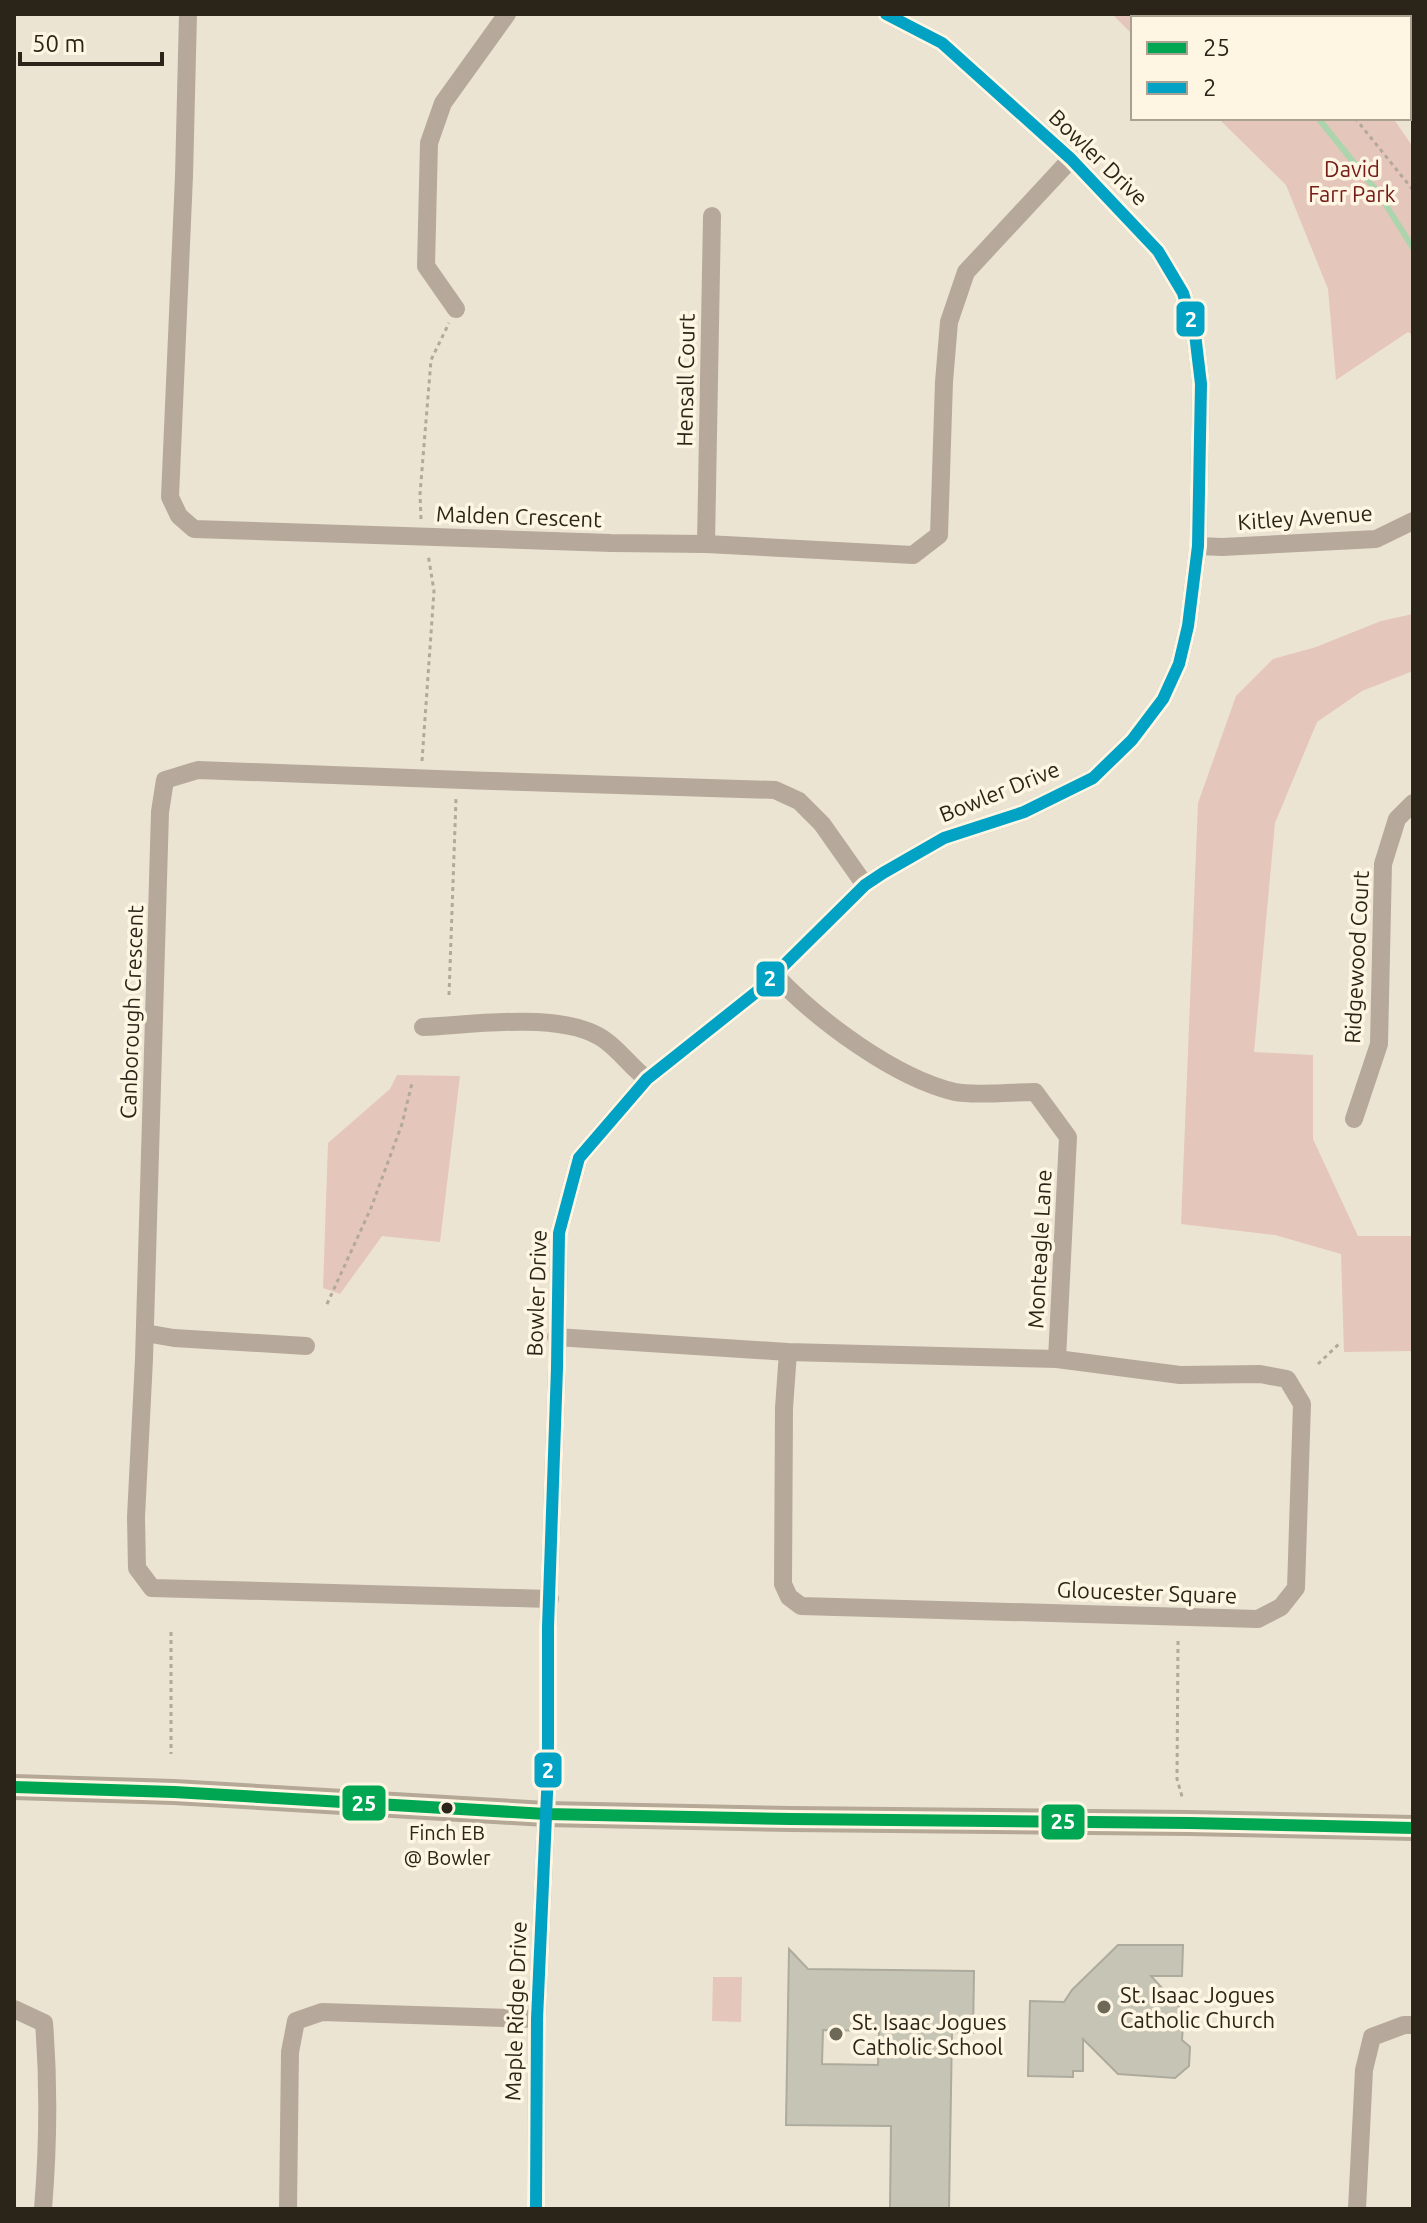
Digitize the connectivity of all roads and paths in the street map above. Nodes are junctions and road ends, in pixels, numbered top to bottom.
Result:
1 (188, 14) edge
2 (507, 14) edge
3 (886, 14) edge
4 (1357, 120) edge
5 (1071, 159) junction
6 (1413, 190) edge
7 (712, 216) dead end
8 (456, 309) dead end
9 (1413, 521) edge
10 (706, 544) junction
11 (1198, 546) junction
12 (456, 779) junction
13 (1413, 803) edge
14 (865, 885) junction
15 (775, 975) junction
16 (449, 995) dead end
17 (423, 1027) dead end
18 (647, 1079) junction
19 (412, 1083) dead end
20 (1354, 1119) dead end
21 (327, 1304) dead end
22 (145, 1333) junction
23 (556, 1337) junction
24 (1340, 1343) dead end
25 (306, 1346) dead end
26 (788, 1352) junction
27 (1057, 1359) junction
28 (1318, 1364) dead end
29 (550, 1599) junction
30 (171, 1632) dead end
31 (1178, 1641) dead end
32 (171, 1754) dead end
33 (14, 1787) edge
34 (546, 1814) junction
35 (1189, 1823) junction
36 (1413, 1828) edge
37 (14, 2009) edge
38 (537, 2019) junction
39 (1413, 2025) edge
40 (43, 2209) edge
41 (288, 2209) edge
42 (536, 2209) edge
43 (1357, 2209) edge

1 - 10 street, Malden Crescent
2 - 8 street
3 - 5 street, Bowler Drive
4 - 6 path
5 - 10 street, Malden Crescent
5 - 11 street, Bowler Drive
7 - 10 street, Hensall Court
9 - 11 street, Kitley Avenue
11 - 14 street, Bowler Drive
12 - 14 street, Canborough Crescent
12 - 16 path
12 - 22 street, Canborough Crescent
13 - 20 street, Ridgewood Court
14 - 15 street, Bowler Drive
15 - 18 street, Bowler Drive
15 - 27 street, Monteagle Lane
17 - 18 street
18 - 23 street, Bowler Drive
19 - 21 path
22 - 25 street
22 - 29 street, Canborough Crescent
23 - 26 street, Monteagle Lane
23 - 29 street, Bowler Drive
24 - 28 path
26 - 27 street, Monteagle Lane
26 - 27 street, Gloucester Square
29 - 34 street, Bowler Drive
30 - 32 path
31 - 35 path
33 - 34 main road
34 - 35 main road
34 - 38 street, Maple Ridge Drive
35 - 36 main road
37 - 40 street
38 - 41 street
38 - 42 street, Maple Ridge Drive
39 - 43 street

